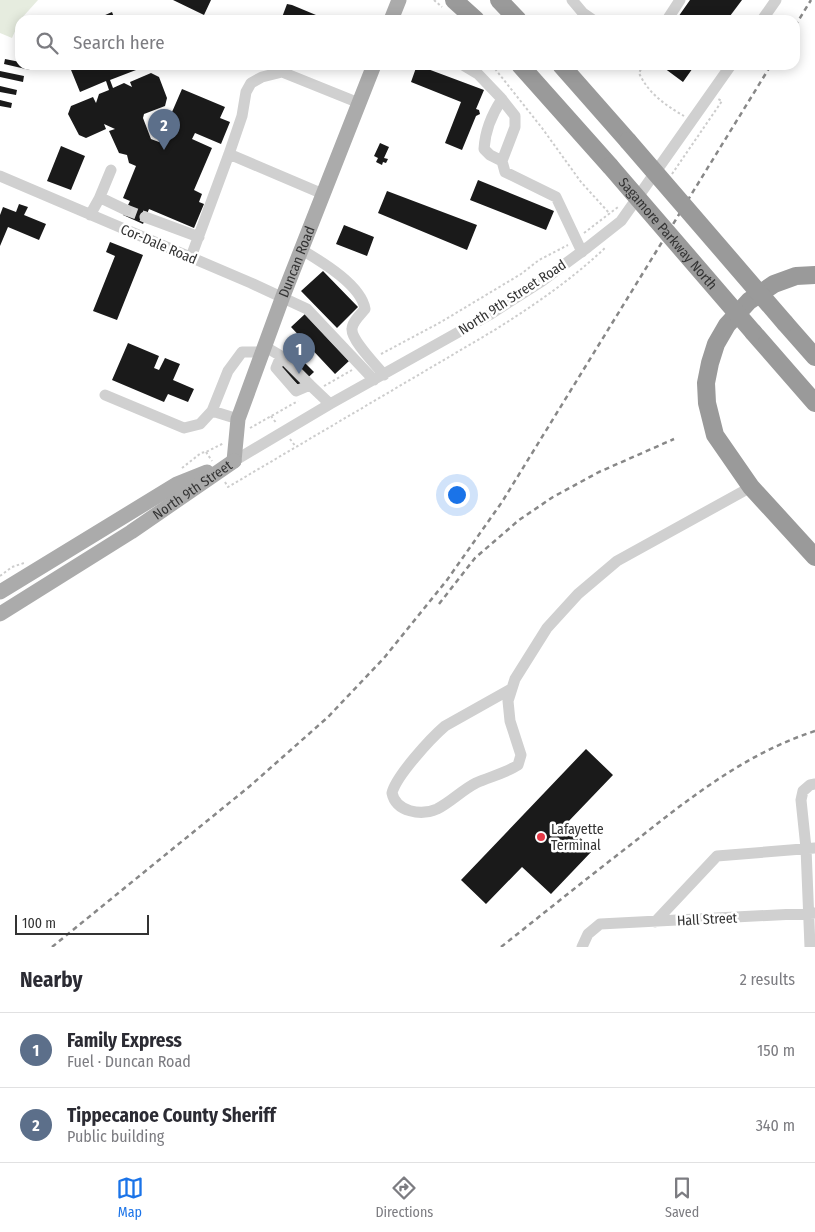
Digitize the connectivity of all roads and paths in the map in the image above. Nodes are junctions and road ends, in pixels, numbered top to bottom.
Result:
1 (399, 0) edge
2 (454, 0) edge
3 (499, 0) edge
4 (572, 0) edge
5 (680, 0) edge
6 (776, 0) edge
7 (393, 15) edge
8 (470, 15) edge
9 (513, 15) edge
10 (586, 15) edge
11 (670, 15) edge
12 (766, 15) edge
13 (372, 70) edge
14 (472, 70) edge
15 (496, 70) edge
16 (524, 70) edge
17 (565, 70) edge
18 (640, 70) edge
19 (727, 70) edge
20 (502, 99) junction
21 (359, 103) junction
22 (690, 120) dead end
23 (229, 154) junction
24 (502, 161) junction
25 (111, 170) dead end
26 (0, 176) edge
27 (323, 194) junction
28 (99, 199) junction
29 (619, 206) dead end
30 (126, 210) tunnel mouth
31 (610, 214) junction
32 (90, 215) junction
33 (145, 217) tunnel mouth
34 (199, 237) junction
35 (576, 239) junction
36 (302, 250) junction
37 (582, 252) junction
38 (191, 257) junction
39 (815, 275) edge
40 (283, 296) junction
41 (264, 349) junction
42 (815, 357) edge
43 (372, 359) junction
44 (361, 365) junction
45 (379, 377) junction
46 (313, 388) junction
47 (105, 395) dead end
48 (815, 403) edge
49 (330, 404) junction
50 (212, 410) junction
51 (271, 416) dead end
52 (238, 419) junction
53 (234, 461) junction
54 (751, 487) junction
55 (815, 557) edge
56 (0, 592) edge
57 (0, 614) edge
58 (511, 689) junction
59 (815, 784) edge
60 (810, 848) edge
61 (811, 913) edge
62 (654, 922) junction
63 (582, 947) edge
64 (810, 947) edge

1 - 7 main road
2 - 8 highway
3 - 9 highway
4 - 10 street
5 - 11 street
6 - 12 street
13 - 21 main road, Duncan Road
14 - 20 street
15 - 31 path
16 - 48 highway, Sagamore Parkway North, bridge
17 - 42 highway, bridge
18 - 22 path
19 - 37 street, North 9th Street Road
20 - 24 street
20 - 24 street
21 - 23 street
21 - 27 main road, Duncan Road
23 - 27 street
23 - 34 street
24 - 35 street
25 - 28 street
26 - 32 street, Cor-Dale Road
27 - 36 main road, Duncan Road
28 - 30 street
28 - 32 street
29 - 31 path
31 - 35 path
32 - 38 street, Cor-Dale Road
33 - 34 street
34 - 38 street
35 - 37 street
35 - 43 path
36 - 40 main road, Duncan Road
36 - 43 street
37 - 45 street, North 9th Street Road
38 - 40 street, Cor-Dale Road
39 - 54 highway
40 - 41 main road, Duncan Road
40 - 44 street, Cor-Dale Road
41 - 46 street
41 - 50 street
41 - 52 main road, Duncan Road
43 - 45 street
44 - 45 street, Cor-Dale Road
44 - 46 path
45 - 49 street, North 9th Street Road
46 - 49 street
46 - 51 path
47 - 50 street
49 - 53 street, North 9th Street Road
50 - 52 street
52 - 53 main road, Duncan Road
53 - 56 main road, North 9th Street
53 - 57 main road, North 9th Street
54 - 55 highway
54 - 58 street
58 - 58 street
59 - 60 street
60 - 61 street
60 - 62 street
61 - 62 street, Hall Street
61 - 64 street
62 - 63 street, Hall Street

